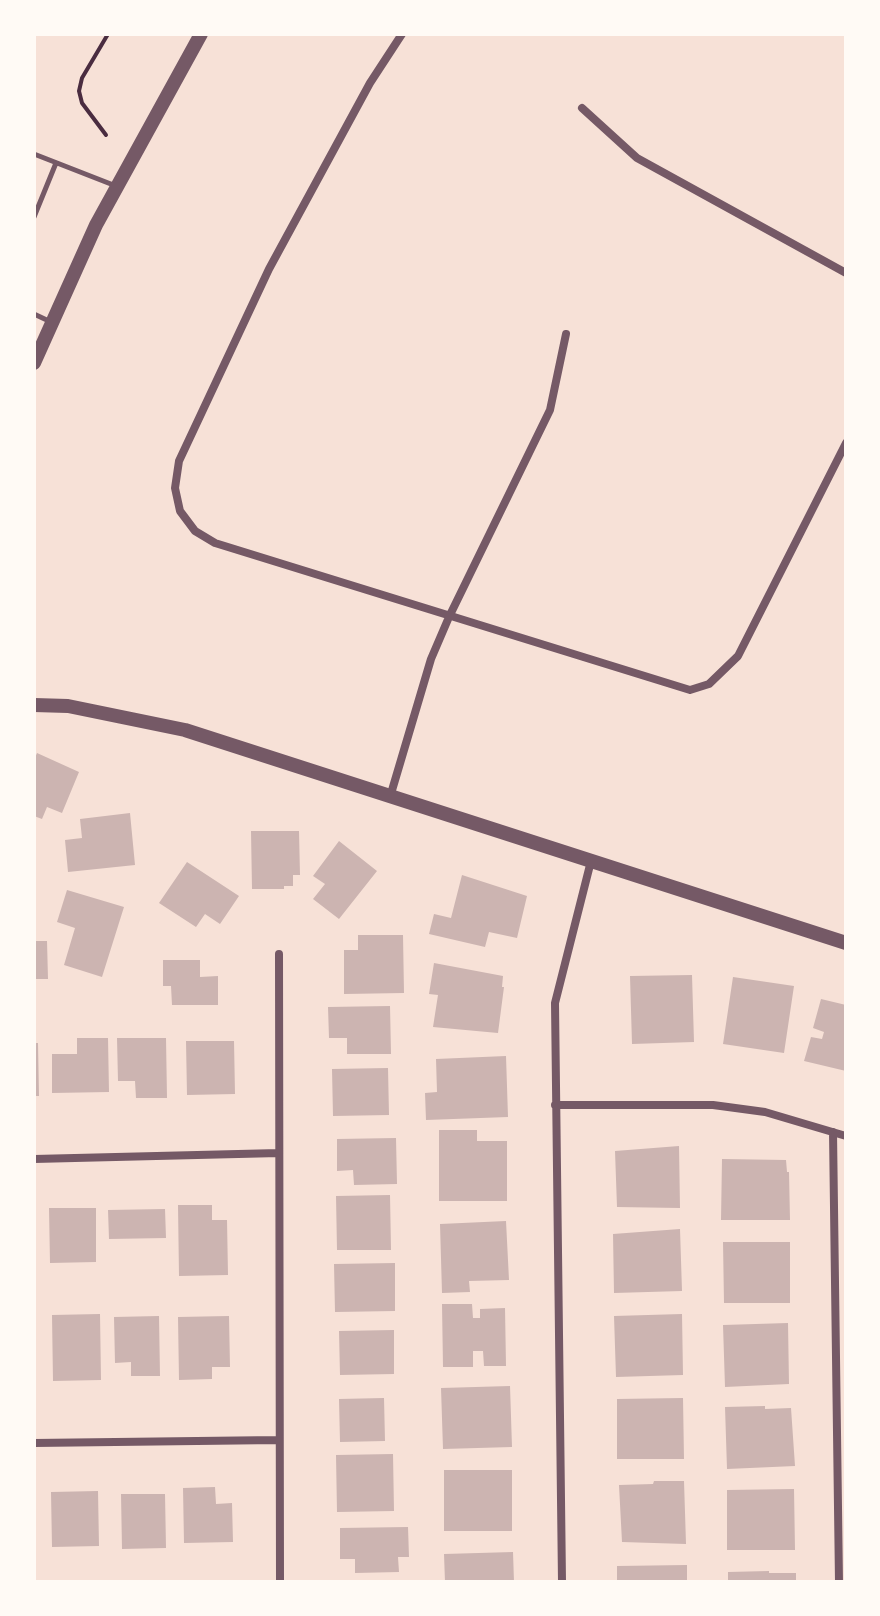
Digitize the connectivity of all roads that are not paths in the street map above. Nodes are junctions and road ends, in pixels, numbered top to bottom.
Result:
1 (201, 34) edge
2 (402, 34) edge
3 (582, 108) dead end
4 (34, 154) edge
5 (56, 163) junction
6 (117, 187) junction
7 (34, 217) edge
8 (846, 273) edge
9 (34, 314) edge
10 (53, 323) junction
11 (566, 334) dead end
12 (34, 363) edge
13 (846, 443) edge
14 (449, 617) junction
15 (34, 705) edge
16 (390, 797) junction
17 (591, 861) junction
18 (846, 943) edge
19 (279, 954) dead end
20 (555, 1105) junction
21 (833, 1132) junction
22 (846, 1136) edge
23 (279, 1153) junction
24 (34, 1159) edge
25 (278, 1440) junction
26 (34, 1443) edge
27 (280, 1582) edge
28 (562, 1582) edge
29 (839, 1582) edge

1 - 6 street
2 - 14 street
3 - 8 street
4 - 5 lane
5 - 6 lane
5 - 7 lane
6 - 10 street
9 - 10 lane
10 - 12 street
11 - 14 street
13 - 14 street
14 - 16 street
15 - 16 street
16 - 17 street
17 - 18 street
17 - 20 street
19 - 23 street
20 - 21 street
20 - 28 street
21 - 22 street
21 - 29 street
23 - 24 street
23 - 25 street
25 - 26 street
25 - 27 street

